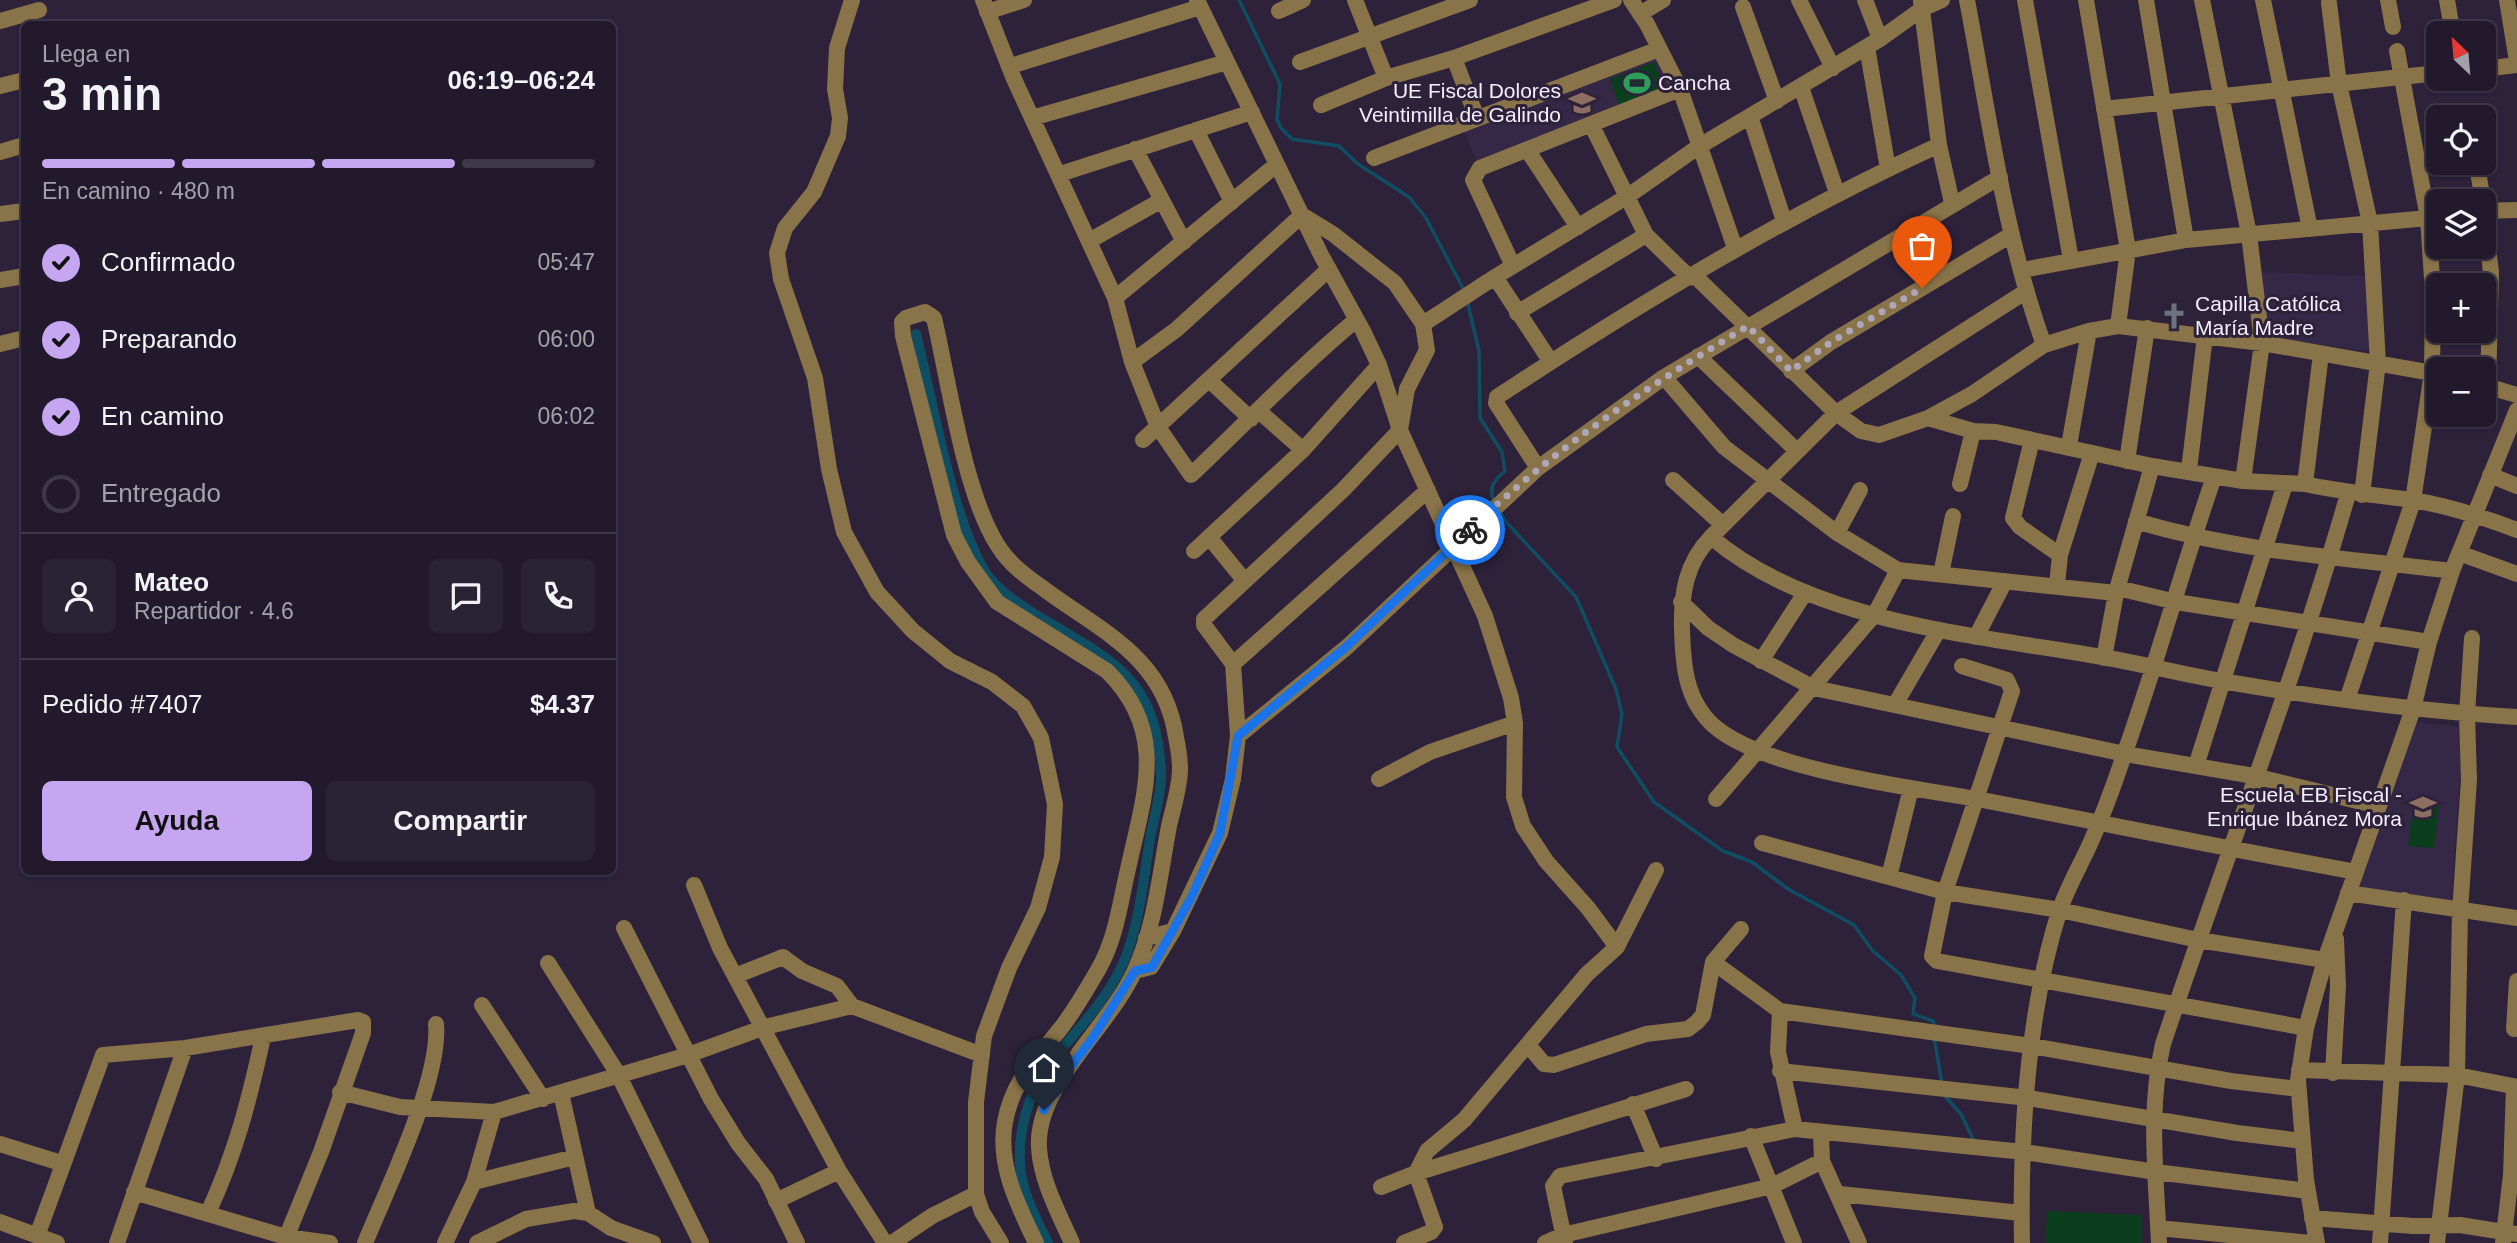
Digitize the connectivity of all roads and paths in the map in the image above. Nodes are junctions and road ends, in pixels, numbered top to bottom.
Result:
1 (852, 0) edge
2 (1024, 0) edge
3 (1303, 0) edge
4 (1355, 0) edge
5 (1470, 0) edge
6 (1614, 0) edge
7 (1663, 0) edge
8 (1799, 0) edge
9 (1865, 0) edge
10 (1942, 0) edge
11 (1967, 0) edge
12 (2025, 0) edge
13 (2086, 0) edge
14 (2146, 0) edge
15 (2202, 0) edge
16 (2263, 0) edge
17 (2388, 0) edge
18 (2447, 0) edge
19 (2507, 0) edge
20 (2329, 3) dead end
21 (1198, 4) edge
22 (1921, 4) edge
23 (985, 6) edge
24 (1636, 7) edge
25 (1743, 7) dead end
26 (39, 10) dead end
27 (1279, 11) dead end
28 (2451, 21) edge
29 (0, 22) edge
30 (2393, 27) dead end
31 (1370, 37) junction
32 (1873, 43) junction
33 (1659, 49) junction
34 (2398, 51) dead end
35 (1454, 58) junction
36 (1227, 62) junction
37 (1300, 62) dead end
38 (2517, 63) edge
39 (1011, 66) junction
40 (2496, 67) edge
41 (1833, 68) junction
42 (2426, 75) edge
43 (2403, 77) junction
44 (1386, 78) junction
45 (21, 81) edge
46 (2339, 84) junction
47 (0, 86) edge
48 (1801, 87) junction
49 (1680, 89) junction
50 (2282, 90) junction
51 (2220, 97) junction
52 (1777, 101) junction
53 (2161, 103) junction
54 (1321, 105) dead end
55 (2104, 109) junction
56 (1252, 112) junction
57 (1750, 116) junction
58 (1032, 118) junction
59 (1477, 118) junction
60 (1592, 126) junction
61 (1196, 130) junction
62 (1939, 145) junction
63 (21, 146) edge
64 (1698, 147) junction
65 (1135, 149) junction
66 (1528, 151) junction
67 (0, 152) edge
68 (1374, 158) dead end
69 (1276, 165) junction
70 (1888, 169) junction
71 (1060, 174) junction
72 (2000, 177) junction
73 (2427, 189) edge
74 (1838, 193) junction
75 (1628, 196) junction
76 (1162, 200) junction
77 (1232, 202) junction
78 (1952, 203) junction
79 (2496, 208) edge
80 (2517, 209) edge
81 (21, 211) edge
82 (0, 214) edge
83 (1302, 215) junction
84 (2426, 218) edge
85 (1784, 221) junction
86 (2370, 223) junction
87 (1578, 227) junction
88 (2310, 229) junction
89 (2249, 234) junction
90 (1646, 235) junction
91 (2011, 235) junction
92 (2186, 240) junction
93 (1089, 241) junction
94 (1184, 242) junction
95 (1735, 248) junction
96 (2128, 250) junction
97 (2434, 259) edge
98 (2489, 259) edge
99 (2071, 260) junction
100 (1513, 266) junction
101 (1329, 269) junction
102 (2022, 271) junction
103 (21, 277) edge
104 (1495, 277) junction
105 (1689, 277) junction
106 (0, 281) edge
107 (2025, 292) junction
108 (1115, 299) junction
109 (1517, 313) junction
110 (1356, 320) junction
111 (1423, 324) junction
112 (1748, 326) junction
113 (2118, 326) junction
114 (2147, 328) junction
115 (2089, 331) junction
116 (2205, 336) junction
117 (21, 339) edge
118 (2262, 343) junction
119 (0, 344) edge
120 (2044, 345) junction
121 (2321, 354) junction
122 (1698, 356) junction
123 (2435, 357) edge
124 (2487, 357) edge
125 (1132, 362) junction
126 (1550, 362) junction
127 (2378, 363) junction
128 (1379, 365) junction
129 (1791, 371) junction
130 (2426, 371) edge
131 (1664, 377) junction
132 (1210, 381) junction
133 (2496, 388) edge
134 (2517, 395) edge
135 (2517, 410) edge
136 (1836, 413) junction
137 (1255, 415) junction
138 (1928, 418) junction
139 (2426, 425) edge
140 (1158, 427) junction
141 (1400, 430) junction
142 (1973, 431) junction
143 (2511, 439) edge
144 (1143, 440) dead end
145 (2032, 440) junction
146 (2069, 446) junction
147 (1303, 450) junction
148 (1797, 451) junction
149 (2092, 453) junction
150 (2127, 461) junction
151 (2152, 466) junction
152 (1538, 468) junction
153 (2189, 470) junction
154 (2490, 475) junction
155 (2214, 477) junction
156 (1673, 480) dead end
157 (1766, 481) junction
158 (2243, 481) junction
159 (1961, 484) dead end
160 (2285, 484) junction
161 (2305, 484) junction
162 (2517, 486) edge
163 (1860, 490) dead end
164 (1428, 491) junction
165 (2355, 495) junction
166 (2413, 500) junction
167 (2475, 514) junction
168 (1952, 516) dead end
169 (2136, 522) junction
170 (1723, 525) junction
171 (2517, 530) edge
172 (1837, 533) junction
173 (1209, 537) junction
174 (1711, 537) junction
175 (2193, 538) junction
176 (1454, 546) junction
177 (2265, 549) junction
178 (1194, 551) dead end
179 (2459, 554) junction
180 (2060, 555) junction
181 (2329, 559) junction
182 (2392, 564) junction
183 (1898, 570) junction
184 (2452, 571) junction
185 (1941, 574) junction
186 (2517, 574) edge
187 (1244, 580) junction
188 (2005, 580) junction
189 (2057, 585) junction
190 (2117, 591) junction
191 (1805, 593) junction
192 (1681, 602) junction
193 (2176, 602) junction
194 (2245, 613) junction
195 (1875, 614) junction
196 (2307, 622) junction
197 (1938, 631) junction
198 (2370, 631) junction
199 (1976, 637) junction
200 (2472, 638) dead end
201 (2428, 642) junction
202 (2104, 658) junction
203 (1761, 661) junction
204 (1233, 664) junction
205 (1962, 666) dead end
206 (2153, 668) junction
207 (2224, 682) junction
208 (1814, 688) junction
209 (2284, 690) junction
210 (2347, 700) junction
211 (1896, 704) junction
212 (2413, 709) junction
213 (2468, 714) junction
214 (2517, 718) edge
215 (1515, 723) junction
216 (2001, 728) junction
217 (1238, 736) junction
218 (1755, 750) junction
219 (2124, 754) junction
220 (2196, 766) junction
221 (2254, 776) junction
222 (1379, 779) dead end
223 (1911, 788) junction
224 (1716, 799) dead end
225 (1977, 799) junction
226 (2378, 806) junction
227 (2099, 823) junction
228 (1762, 843) dead end
229 (2232, 850) junction
230 (1656, 870) dead end
231 (2356, 872) junction
232 (1889, 877) junction
233 (694, 885) dead end
234 (1945, 891) junction
235 (2348, 893) junction
236 (2403, 900) junction
237 (2060, 910) junction
238 (2460, 911) junction
239 (2517, 918) edge
240 (624, 928) dead end
241 (1741, 929) dead end
242 (1172, 931) junction
243 (2336, 932) junction
244 (1146, 938) junction
245 (2198, 940) junction
246 (1617, 947) junction
247 (2325, 960) junction
248 (1713, 962) junction
249 (548, 963) dead end
250 (1135, 971) junction
251 (735, 976) junction
252 (2043, 981) junction
253 (2517, 981) edge
254 (482, 1005) dead end
255 (2176, 1005) junction
256 (852, 1006) junction
257 (1780, 1011) junction
258 (436, 1024) dead end
259 (765, 1027) junction
260 (2306, 1028) junction
261 (2514, 1029) dead end
262 (263, 1037) junction
263 (1528, 1045) junction
264 (2031, 1046) junction
265 (186, 1048) junction
266 (688, 1055) junction
267 (982, 1055) junction
268 (2157, 1068) junction
269 (2299, 1070) junction
270 (1780, 1071) junction
271 (2333, 1073) junction
272 (2392, 1073) junction
273 (618, 1074) junction
274 (2457, 1075) junction
275 (2516, 1087) edge
276 (1686, 1089) dead end
277 (2298, 1089) junction
278 (340, 1092) junction
279 (561, 1093) junction
280 (2028, 1098) junction
281 (543, 1099) junction
282 (1633, 1104) junction
283 (417, 1109) junction
284 (494, 1112) junction
285 (2155, 1120) junction
286 (1795, 1129) junction
287 (1821, 1133) junction
288 (1751, 1136) junction
289 (2303, 1141) junction
290 (0, 1144) edge
291 (2024, 1152) junction
292 (575, 1157) junction
293 (1656, 1159) junction
294 (1822, 1161) junction
295 (61, 1163) junction
296 (839, 1171) junction
297 (2156, 1172) junction
298 (1416, 1173) junction
299 (474, 1182) junction
300 (1772, 1186) junction
301 (1381, 1187) dead end
302 (2308, 1191) junction
303 (134, 1192) junction
304 (976, 1194) junction
305 (1840, 1194) junction
306 (776, 1201) junction
307 (208, 1213) junction
308 (588, 1213) junction
309 (2021, 1213) junction
310 (2312, 1218) junction
311 (0, 1222) edge
312 (2382, 1223) junction
313 (609, 1235) edge
314 (2437, 1235) edge
315 (37, 1236) junction
316 (2158, 1236) edge
317 (2508, 1237) edge
318 (1564, 1239) edge
319 (285, 1240) edge
320 (1791, 1242) edge
321 (57, 1243) edge
322 (117, 1243) edge
323 (330, 1243) edge
324 (365, 1243) edge
325 (444, 1243) edge
326 (477, 1243) edge
327 (653, 1243) edge
328 (701, 1243) edge
329 (797, 1243) edge
330 (885, 1243) edge
331 (892, 1243) edge
332 (1001, 1243) edge
333 (1036, 1243) edge
334 (1072, 1243) edge
335 (1404, 1243) edge
336 (1545, 1243) edge
337 (1859, 1243) edge
338 (2022, 1243) edge
339 (2311, 1243) edge
340 (2317, 1243) edge
341 (2380, 1243) edge

1 - 267 street
2 - 23 street
3 - 27 street
4 - 31 street
5 - 31 street
6 - 35 street
7 - 24 street
8 - 41 street
9 - 32 street
10 - 22 street
11 - 72 street
12 - 99 street
13 - 55 street
14 - 53 street
15 - 51 street
16 - 50 street
17 - 30 street
18 - 28 street
19 - 38 street
20 - 46 street
21 - 36 street
21 - 39 street
22 - 32 street
22 - 62 street
23 - 39 street
24 - 33 street
25 - 52 street
26 - 29 street
31 - 37 street
31 - 44 street
32 - 41 street
32 - 70 street
33 - 49 street
33 - 59 street
34 - 43 street
35 - 44 street
35 - 59 street
36 - 56 street
36 - 58 street
38 - 40 street
39 - 58 street
41 - 48 street
42 - 43 street
43 - 46 street
43 - 73 street
44 - 54 street
45 - 47 street
46 - 50 street
46 - 86 street
48 - 52 street
48 - 74 street
49 - 60 street
49 - 64 street
50 - 51 street
50 - 88 street
51 - 53 street
51 - 89 street
52 - 57 street
53 - 55 street
53 - 92 street
55 - 96 street
56 - 61 street
56 - 69 street
57 - 64 street
57 - 85 street
58 - 71 street
59 - 68 street
60 - 66 street
60 - 75 street
61 - 65 street
61 - 77 street
62 - 70 street
62 - 78 street
63 - 67 street
64 - 75 street
64 - 95 street
65 - 71 street
65 - 76 street
66 - 87 street
66 - 100 street
69 - 77 street
69 - 83 street
70 - 74 street
71 - 93 street
72 - 78 street
72 - 91 street
74 - 85 street
75 - 87 street
75 - 90 street
76 - 93 street
76 - 94 street
77 - 94 street
78 - 112 street
79 - 80 street
81 - 82 street
83 - 101 street
83 - 111 street
83 - 125 street
84 - 86 street
85 - 95 street
86 - 88 street
86 - 127 street
87 - 100 street
88 - 89 street
89 - 92 street
89 - 118 street
90 - 105 street
90 - 109 street
91 - 102 street
91 - 129 street
92 - 96 street
93 - 108 street
94 - 108 street
95 - 105 street
96 - 99 street
96 - 113 street
97 - 123 street
98 - 124 street
99 - 102 street
100 - 104 street
101 - 110 street
101 - 132 street
102 - 107 street
103 - 106 street
104 - 109 street
104 - 111 street
105 - 112 street
105 - 126 street
107 - 120 street
107 - 136 street
108 - 125 street
109 - 126 street
110 - 128 street
110 - 137 street
111 - 141 street
112 - 122 street
112 - 129 street
113 - 114 street
113 - 115 street
114 - 116 street
114 - 150 street
115 - 120 street
115 - 146 street
116 - 118 street
116 - 153 street
117 - 119 street
118 - 121 street
118 - 158 street
120 - 138 street
121 - 127 street
121 - 161 street
122 - 131 street
122 - 148 street
125 - 140 street
126 - 152 street
127 - 130 street
127 - 165 street
128 - 141 street
128 - 147 street
129 - 136 street
131 - 152 street
131 - 157 street
132 - 137 street
132 - 140 street
133 - 134 street
135 - 143 street
136 - 138 street
136 - 148 street
137 - 140 street
137 - 147 street
138 - 142 street
139 - 166 street
140 - 144 street
141 - 164 street
141 - 187 street
142 - 145 street
142 - 159 street
143 - 154 street
145 - 146 street
145 - 180 street
146 - 149 street
147 - 173 street
148 - 157 street
149 - 150 street
149 - 180 street
150 - 151 street
151 - 153 street
151 - 169 street
152 - 176 street
153 - 155 street
154 - 162 street
154 - 167 street
155 - 158 street
155 - 175 street
156 - 170 street
157 - 170 street
157 - 172 street
158 - 160 street
160 - 161 street
160 - 177 street
161 - 165 street
163 - 172 street
164 - 176 street
164 - 204 street
165 - 166 street
165 - 181 street
166 - 167 street
166 - 182 street
167 - 171 street
167 - 179 street
168 - 185 street
169 - 175 street
169 - 190 street
170 - 174 street
172 - 183 street
173 - 178 street
173 - 187 street
174 - 191 street
174 - 192 street
175 - 177 street
175 - 193 street
176 - 215 street
176 - 217 street
177 - 181 street
177 - 194 street
179 - 184 street
179 - 186 street
180 - 189 street
181 - 182 street
181 - 196 street
182 - 184 street
182 - 198 street
183 - 185 street
183 - 195 street
184 - 201 street
185 - 188 street
187 - 204 street
188 - 189 street
188 - 199 street
189 - 190 street
190 - 193 street
190 - 202 street
191 - 195 street
191 - 203 street
192 - 203 street
192 - 218 street
193 - 194 street
193 - 206 street
194 - 196 street
194 - 207 street
195 - 197 street
195 - 208 street
196 - 198 street
196 - 209 street
197 - 199 street
197 - 211 street
198 - 201 street
198 - 210 street
199 - 202 street
200 - 213 street
201 - 212 street
202 - 206 street
203 - 208 street
204 - 217 street
205 - 216 street
206 - 207 street
206 - 219 street
207 - 209 street
207 - 220 street
208 - 211 street
208 - 218 street
209 - 210 street
209 - 221 street
210 - 212 street
211 - 216 street
212 - 213 street
212 - 226 street
213 - 214 street
213 - 238 street
215 - 222 street
215 - 246 street
216 - 219 street
216 - 225 street
217 - 242 street
218 - 223 street
218 - 224 street
219 - 220 street
219 - 227 street
220 - 221 street
221 - 226 street
221 - 229 street
223 - 225 street
223 - 232 street
225 - 227 street
225 - 234 street
226 - 231 street
227 - 229 street
227 - 237 street
228 - 232 street
229 - 231 street
229 - 245 street
230 - 246 street
231 - 235 street
232 - 234 street
233 - 251 street
234 - 237 street
234 - 252 street
235 - 236 street
235 - 243 street
236 - 238 street
236 - 272 street
237 - 245 street
237 - 252 street
238 - 239 street
238 - 274 street
240 - 266 street
241 - 248 street
242 - 244 street
242 - 250 street
243 - 247 street
243 - 271 street
244 - 250 street
244 - 333 street
245 - 247 street
245 - 255 street
246 - 263 street
247 - 260 street
248 - 257 street
248 - 263 street
249 - 273 street
250 - 334 street
251 - 256 street
251 - 259 street
252 - 255 street
252 - 264 street
253 - 261 street
254 - 281 street
255 - 260 street
255 - 268 street
256 - 259 street
256 - 267 street
257 - 264 street
257 - 270 street
258 - 283 street
259 - 266 street
259 - 296 street
260 - 269 street
262 - 265 street
262 - 278 street
262 - 307 street
263 - 298 street
264 - 268 street
264 - 280 street
265 - 295 street
265 - 303 street
266 - 273 street
266 - 306 street
267 - 304 street
268 - 277 street
268 - 285 street
269 - 271 street
269 - 277 street
270 - 280 street
270 - 286 street
271 - 272 street
272 - 274 street
272 - 312 street
273 - 279 street
273 - 328 street
274 - 275 street
274 - 314 street
275 - 317 street
276 - 282 street
277 - 289 street
278 - 283 street
278 - 319 street
279 - 281 street
279 - 292 street
280 - 285 street
280 - 291 street
281 - 284 street
282 - 293 street
282 - 298 street
283 - 284 street
283 - 324 street
284 - 299 street
285 - 289 street
285 - 297 street
286 - 287 street
286 - 288 street
287 - 291 street
287 - 294 street
288 - 293 street
288 - 300 street
289 - 302 street
290 - 295 street
291 - 297 street
291 - 309 street
292 - 299 street
292 - 308 street
293 - 318 street
294 - 300 street
294 - 305 street
295 - 315 street
296 - 306 street
296 - 330 street
297 - 302 street
297 - 316 street
298 - 301 street
298 - 335 street
299 - 325 street
300 - 318 street
300 - 320 street
302 - 310 street
303 - 307 street
303 - 322 street
304 - 331 street
304 - 332 street
305 - 309 street
305 - 337 street
306 - 329 street
307 - 319 street
308 - 313 street
308 - 326 street
309 - 338 street
310 - 312 street
310 - 340 street
311 - 315 street
312 - 314 street
312 - 341 street
313 - 327 street
314 - 317 street
315 - 321 street
316 - 339 street
318 - 336 street
319 - 323 street

